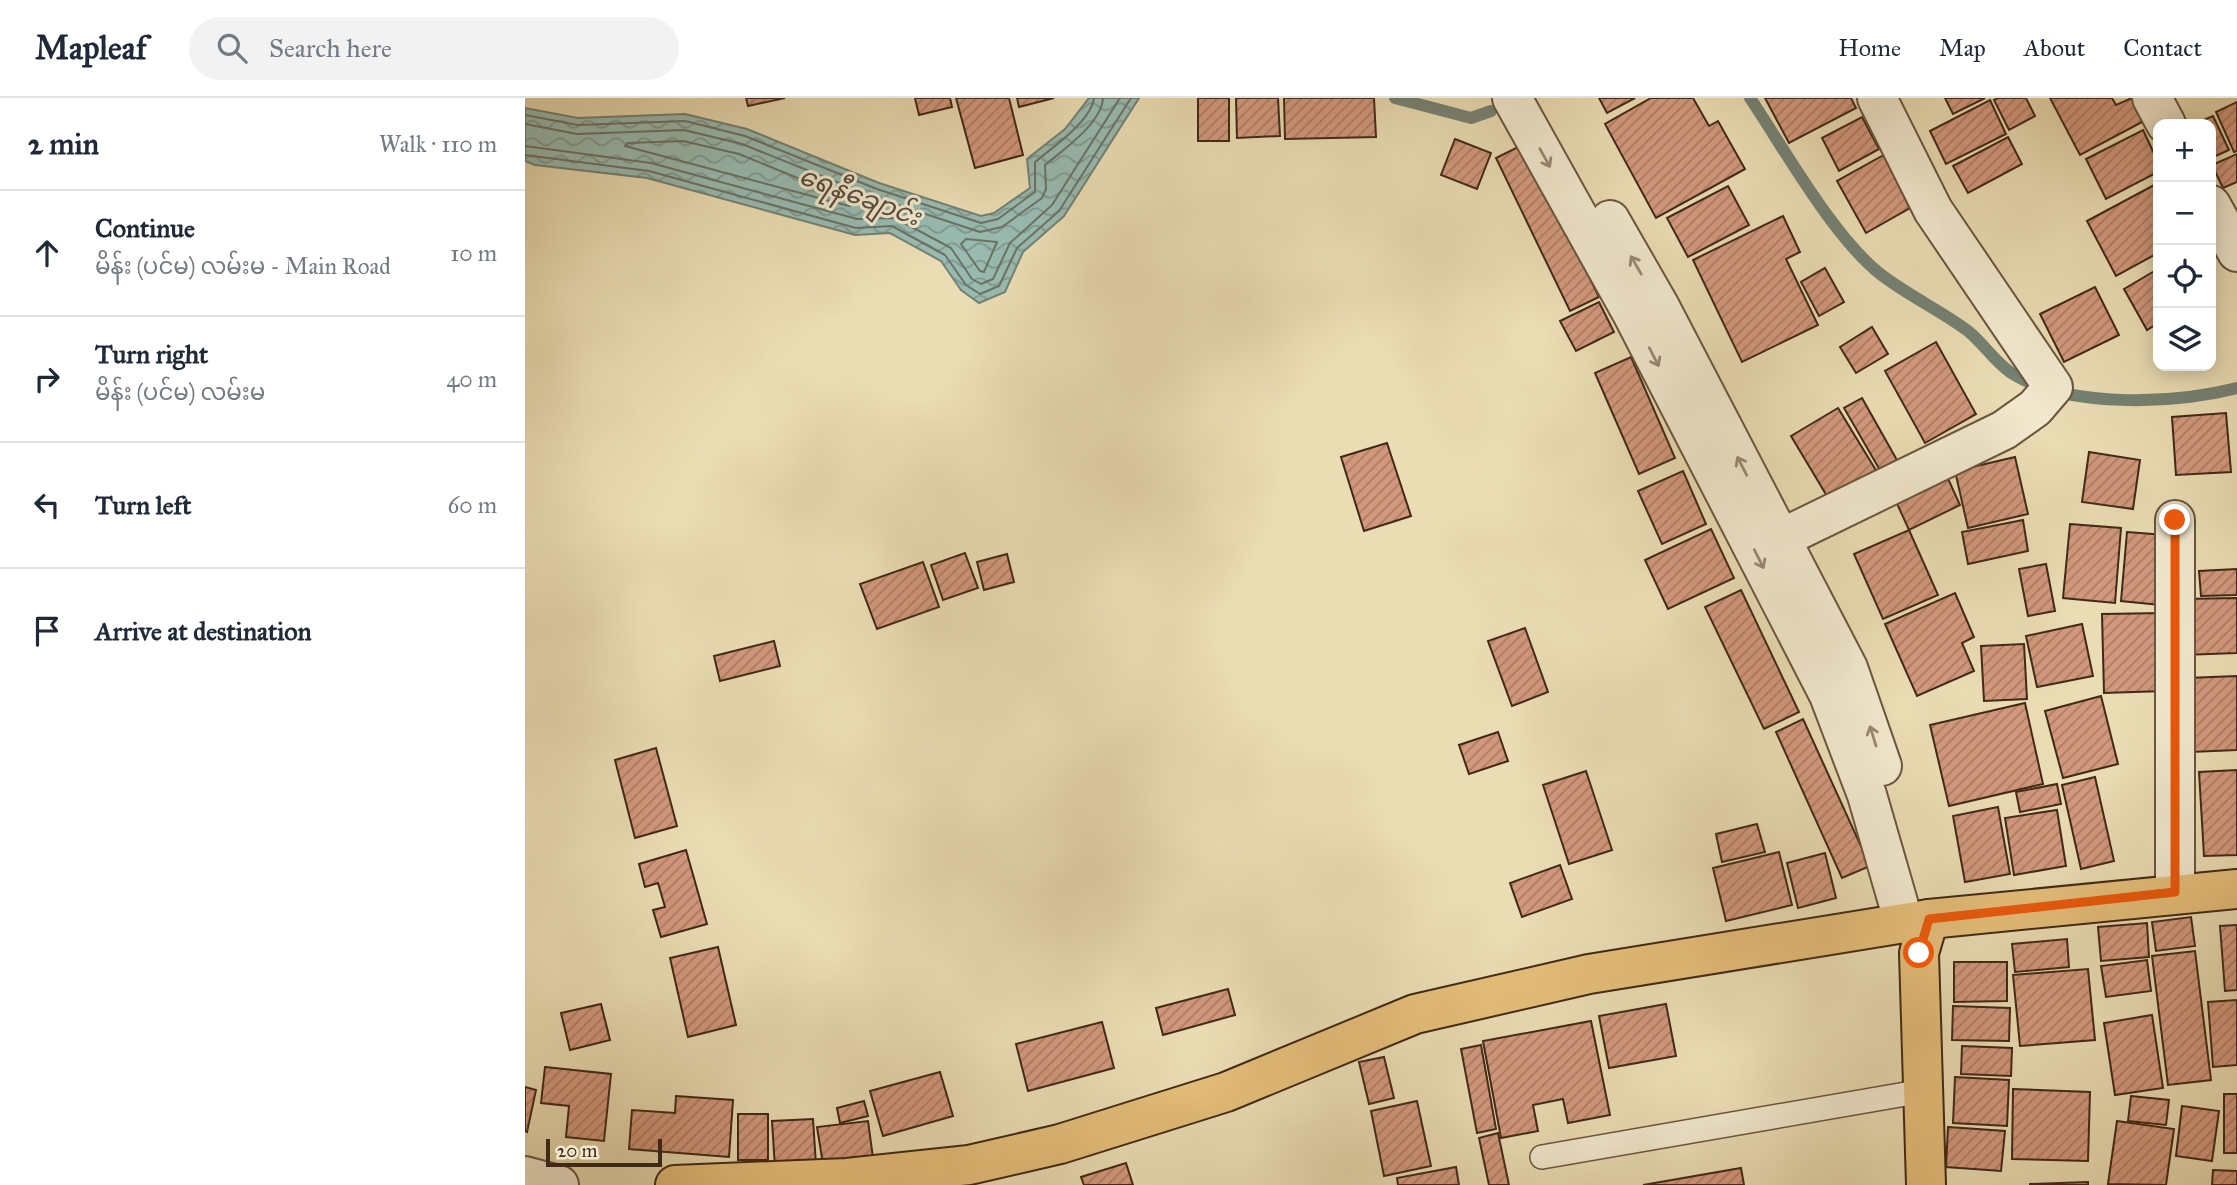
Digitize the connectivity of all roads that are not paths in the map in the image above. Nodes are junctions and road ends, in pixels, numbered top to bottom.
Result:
1 (1512, 98) edge
2 (1540, 98) edge
3 (1877, 98) edge
4 (2152, 98) edge
5 (2164, 119) edge
6 (2216, 214) edge
7 (2237, 252) edge
8 (2175, 520) dead end
9 (1780, 539) junction
10 (2237, 889) edge
11 (2175, 892) junction
12 (1917, 931) junction
13 (1923, 1091) junction
14 (1542, 1157) dead end
15 (525, 1176) edge
16 (559, 1185) edge
17 (675, 1185) edge
18 (1926, 1185) edge

1 -> 12 street
9 -> 2 street
3 - 9 street
4 - 5 street
6 - 7 street
8 - 11 street
12 -> 9 street
10 - 11 main road
11 - 12 main road
12 - 13 main road
12 - 17 main road
13 - 14 lane
13 - 18 main road
15 - 16 street

